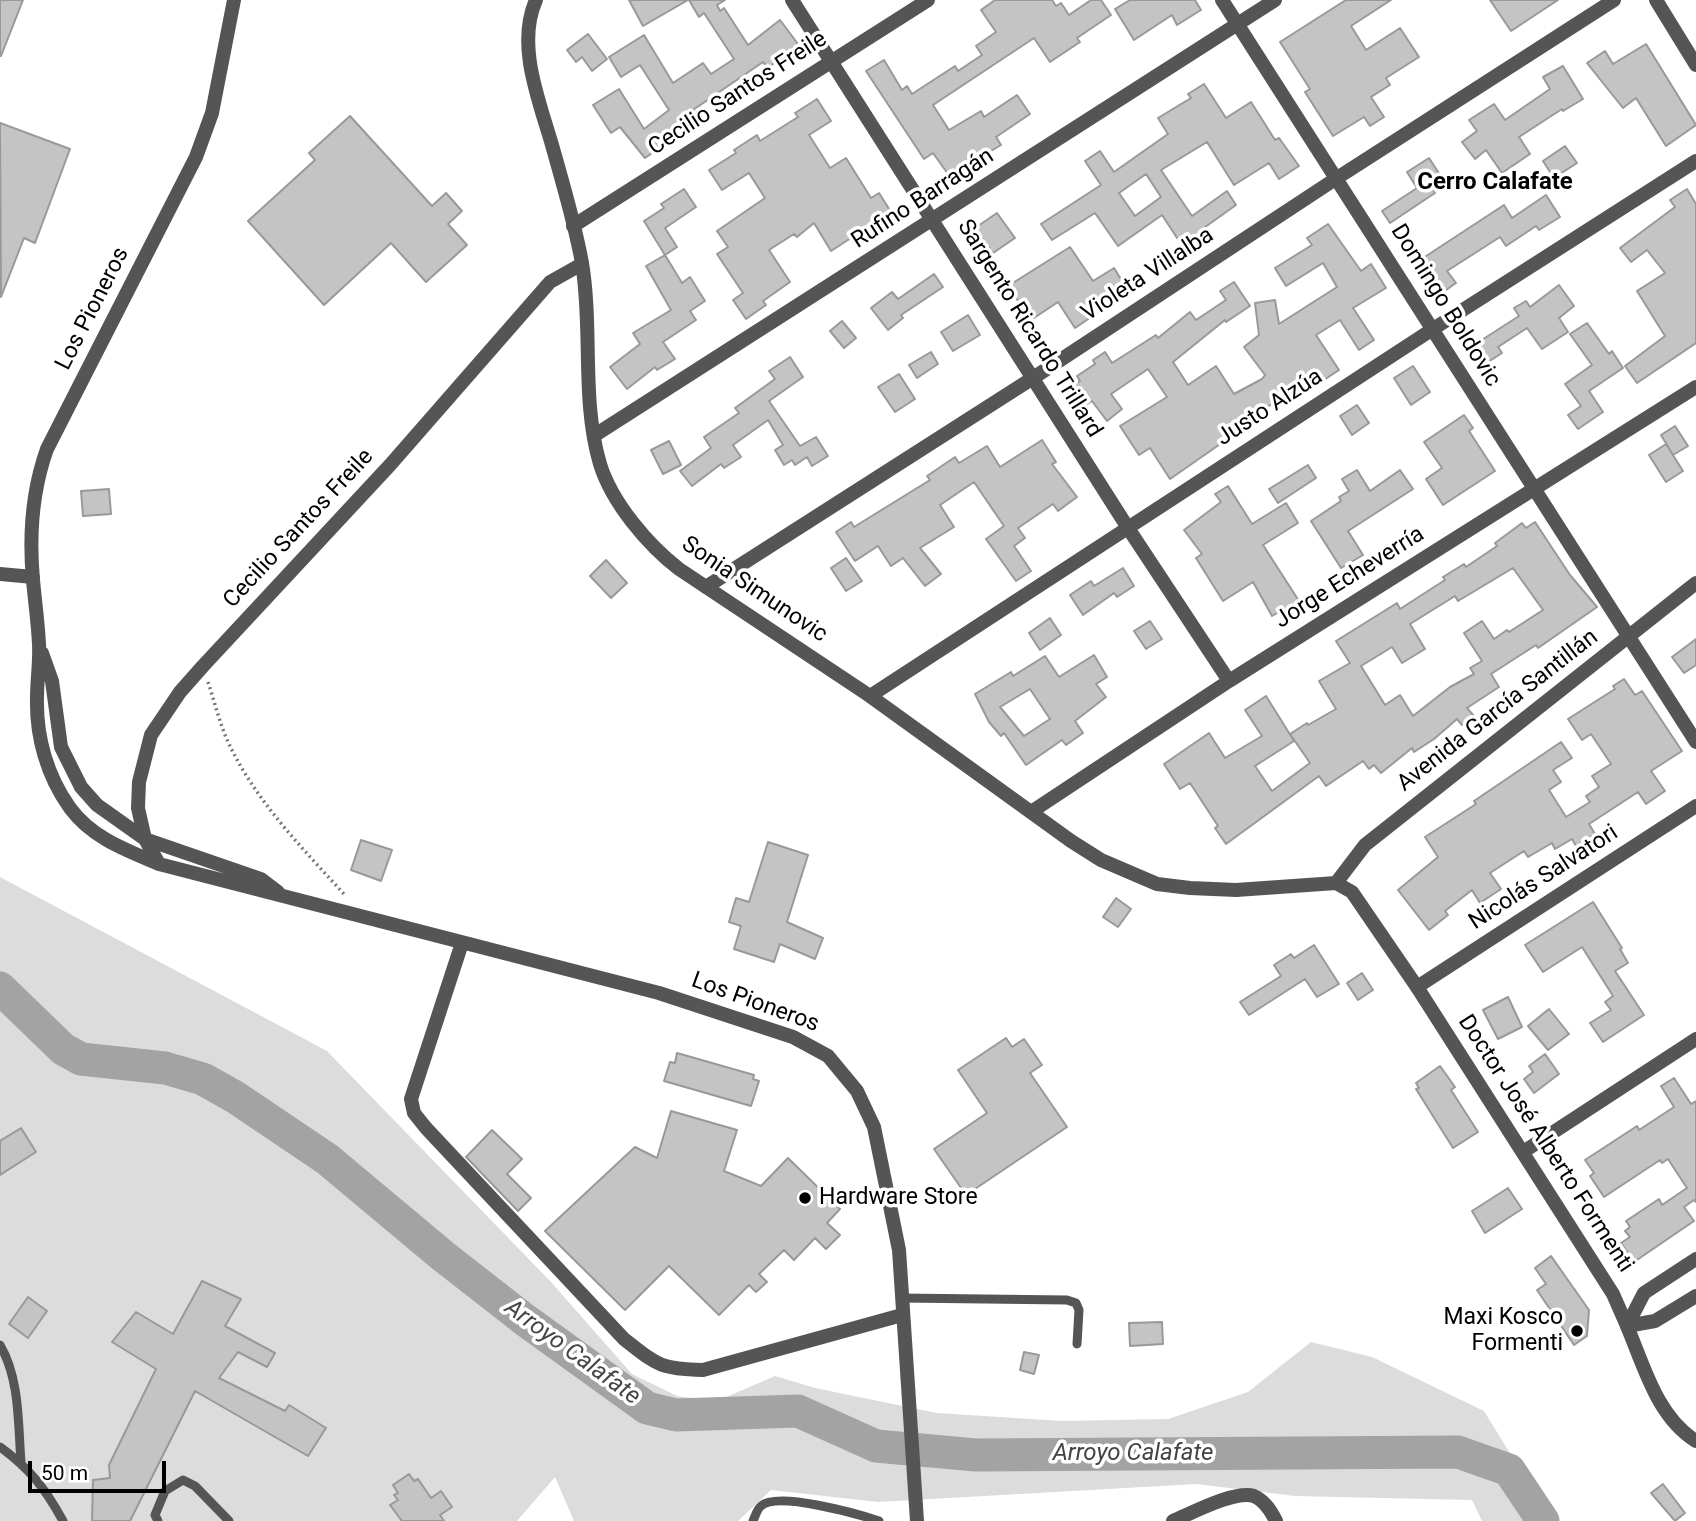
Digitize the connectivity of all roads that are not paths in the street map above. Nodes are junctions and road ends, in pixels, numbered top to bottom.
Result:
1 (234, 0) edge
2 (547, 0) edge
3 (792, 0) edge
4 (928, 0) edge
5 (1222, 0) edge
6 (1275, 0) edge
7 (1614, 0) edge
8 (1656, 0) edge
9 (534, 5) edge
10 (1238, 24) junction
11 (832, 60) junction
12 (1696, 65) edge
13 (1696, 161) edge
14 (1337, 178) junction
15 (933, 220) junction
16 (573, 226) junction
17 (582, 264) junction
18 (1433, 329) junction
19 (1033, 378) junction
20 (1696, 387) edge
21 (595, 435) junction
22 (1534, 489) junction
23 (1128, 528) junction
24 (0, 573) edge
25 (33, 577) junction
26 (1696, 583) edge
27 (706, 587) junction
28 (1628, 638) junction
29 (39, 645) junction
30 (1229, 681) junction
31 (870, 696) junction
32 (1696, 742) edge
33 (1696, 806) edge
34 (1031, 812) junction
35 (145, 839) junction
36 (159, 864) junction
37 (1336, 883) junction
38 (281, 894) junction
39 (462, 943) junction
40 (1417, 987) junction
41 (1696, 1039) edge
42 (1523, 1152) junction
43 (1696, 1259) edge
44 (1696, 1296) edge
45 (901, 1298) junction
46 (902, 1315) junction
47 (1627, 1326) junction
48 (1077, 1344) dead end
49 (0, 1345) edge
50 (1696, 1441) edge
51 (0, 1447) edge
52 (21, 1462) junction
53 (1276, 1520) edge
54 (62, 1521) edge
55 (158, 1521) edge
56 (229, 1521) edge
57 (753, 1521) edge
58 (879, 1521) edge
59 (917, 1521) edge
60 (1173, 1521) edge

1 - 25 street, Los Pioneros
2 - 9 street
3 - 11 street, Sargento Ricardo Trillard
4 - 11 street, Cecilio Santos Freile
5 - 10 street, Domingo Boldovic
6 - 10 street, Rufino Barragán
7 - 14 street, Violeta Villalba
8 - 12 street
9 - 16 street, Sonia Simunovic
10 - 14 street, Domingo Boldovic
10 - 15 street, Rufino Barragán
11 - 15 street, Sargento Ricardo Trillard
11 - 16 street, Cecilio Santos Freile
13 - 18 street, Justo Alzúa
14 - 18 street, Domingo Boldovic
14 - 19 street, Violeta Villalba
15 - 19 street, Sargento Ricardo Trillard
15 - 21 street, Rufino Barragán
16 - 17 street, Sonia Simunovic
17 - 21 street, Sonia Simunovic
17 - 35 street, Cecilio Santos Freile
18 - 22 street, Domingo Boldovic
18 - 23 street, Justo Alzúa
19 - 23 street, Sargento Ricardo Trillard
19 - 27 street, Violeta Villalba
20 - 22 street, Jorge Echeverría
21 - 27 street, Sonia Simunovic
22 - 28 street, Domingo Boldovic
22 - 30 street, Jorge Echeverría
23 - 30 street, Sargento Ricardo Trillard
23 - 31 street, Justo Alzúa
24 - 25 street
25 - 29 street, Los Pioneros
26 - 28 street, Avenida García Santillán
27 - 31 street, Sonia Simunovic
28 - 32 street, Domingo Boldovic
28 - 37 street, Avenida García Santillán
29 - 35 street, Los Pioneros
29 - 36 street, Los Pioneros
30 - 34 street, Jorge Echeverría
31 - 34 street, Sonia Simunovic
33 - 40 street, Nicolás Salvatori
34 - 37 street, Sonia Simunovic
35 - 36 street, Cecilio Santos Freile
35 - 38 street, Los Pioneros
36 - 38 street, Los Pioneros
37 - 40 street, Doctor José Alberto Formenti
38 - 39 street, Los Pioneros
39 - 45 street, Los Pioneros
39 - 46 street
40 - 42 street, Doctor José Alberto Formenti
41 - 42 street
42 - 47 street, Doctor José Alberto Formenti
43 - 47 street
44 - 47 street
45 - 46 street, Los Pioneros
45 - 48 lane
46 - 59 street, Los Pioneros
47 - 50 street, Doctor José Alberto Formenti
49 - 52 lane
51 - 52 lane
52 - 54 lane
53 - 60 street
55 - 56 lane
57 - 58 lane

